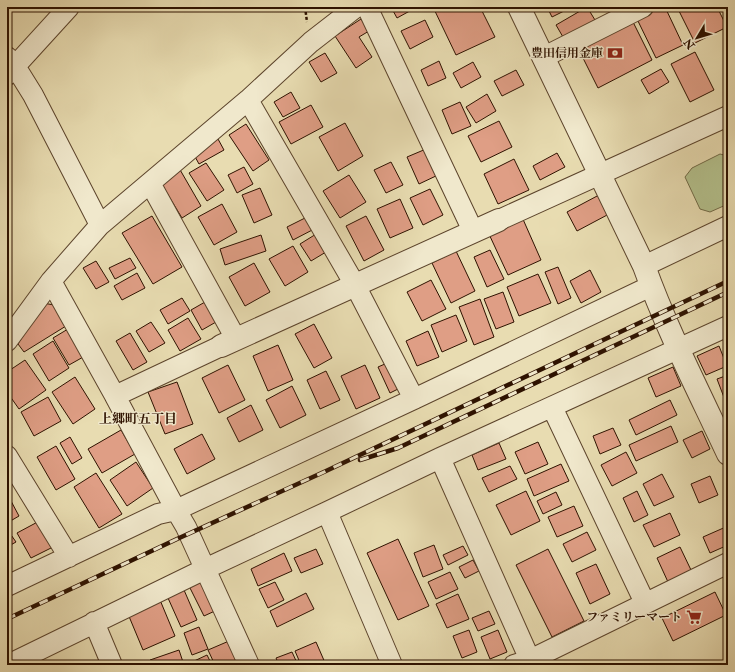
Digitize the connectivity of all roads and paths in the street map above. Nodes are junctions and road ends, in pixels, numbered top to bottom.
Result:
1 (70, 7) edge
2 (356, 7) edge
3 (367, 7) edge
4 (519, 7) edge
5 (643, 7) edge
6 (544, 57) junction
7 (10, 66) edge
8 (248, 100) junction
9 (728, 116) edge
10 (599, 174) junction
11 (150, 183) junction
12 (499, 220) joint
13 (100, 225) junction
14 (728, 226) edge
15 (473, 232) junction
16 (648, 276) junction
17 (51, 281) junction
18 (355, 285) junction
19 (728, 326) edge
20 (7, 341) edge
21 (229, 343) junction
22 (679, 348) junction
23 (115, 396) junction
24 (414, 399) junction
25 (552, 406) junction
26 (728, 454) edge
27 (7, 456) edge
28 (440, 458) junction
29 (176, 510) junction
30 (327, 512) junction
31 (69, 557) junction
32 (728, 563) edge
33 (205, 569) junction
34 (7, 586) edge
35 (644, 603) junction
36 (94, 622) junction
37 (522, 662) edge
38 (8, 665) edge
39 (112, 665) edge
40 (249, 665) edge
41 (392, 665) edge

1 - 7 street
2 - 8 street
3 - 15 street
4 - 6 street
5 - 6 street
6 - 10 street
7 - 13 street
8 - 11 street
8 - 18 street
9 - 10 street
10 - 12 street
10 - 16 street
11 - 13 street
11 - 21 street
12 - 15 street
13 - 17 street
14 - 16 street
15 - 18 street
16 - 22 street
16 - 24 street
17 - 20 street
17 - 23 street
18 - 21 street
18 - 24 street
19 - 22 street
21 - 23 street
22 - 25 street
22 - 26 street
23 - 29 street
24 - 29 street
25 - 28 street
25 - 35 street
27 - 31 street
28 - 30 street
28 - 37 street
29 - 31 street
29 - 33 street
30 - 33 street
30 - 41 street
31 - 34 street
32 - 35 street
33 - 36 street
33 - 40 street
35 - 37 street
36 - 38 street
36 - 39 street

